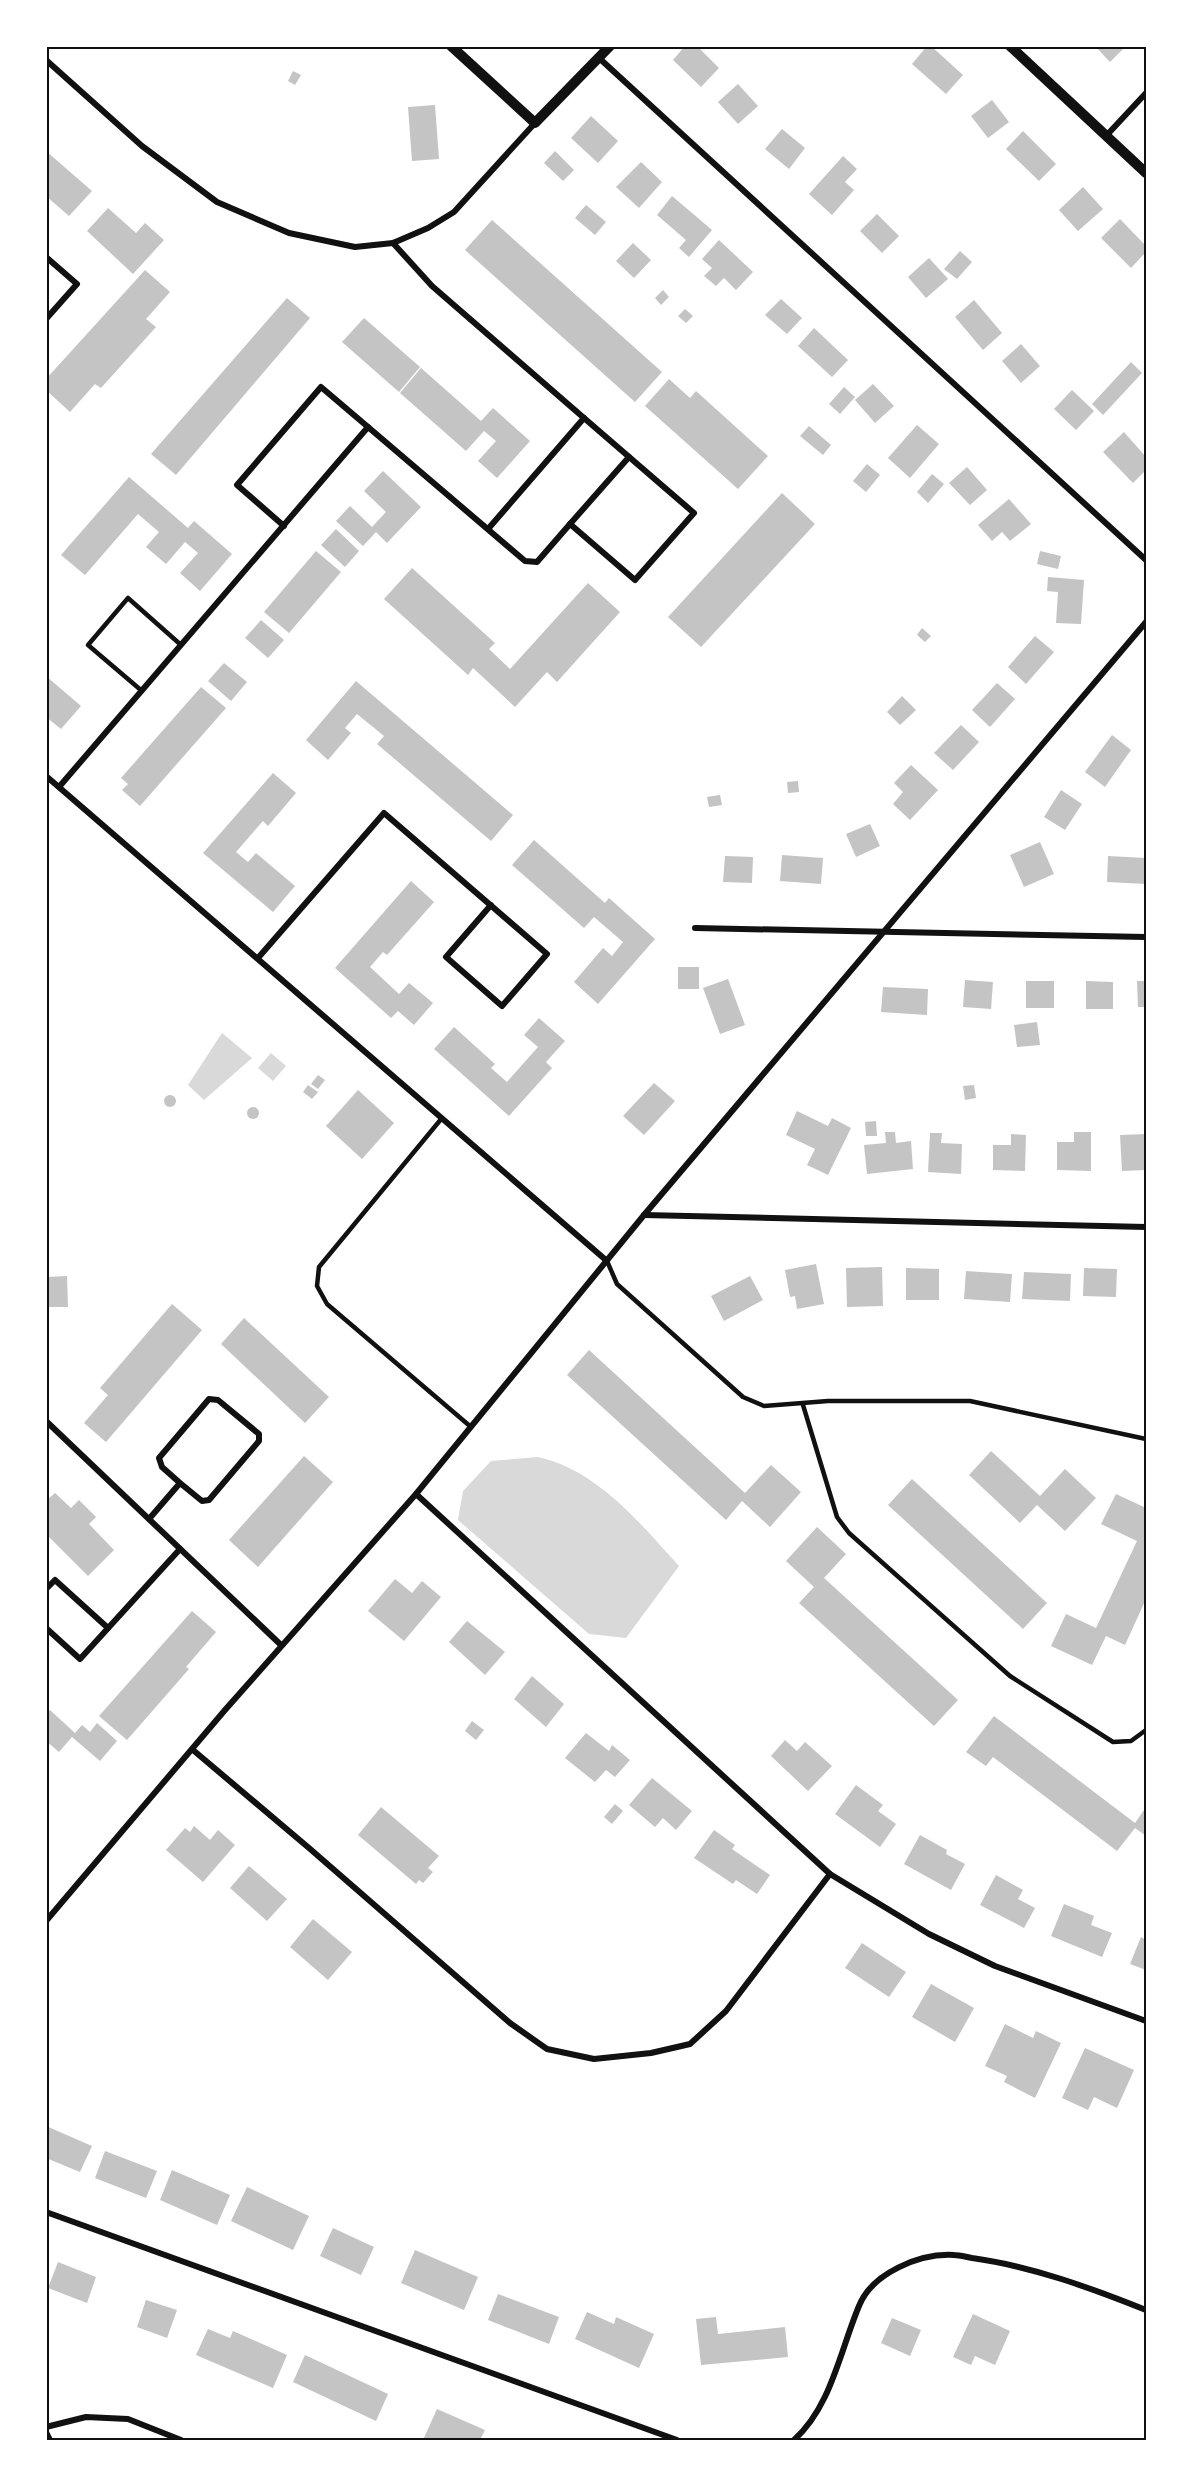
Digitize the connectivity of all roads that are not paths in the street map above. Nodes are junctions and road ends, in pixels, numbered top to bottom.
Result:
1 (451, 46) edge
2 (610, 46) edge
3 (1010, 46) edge
4 (599, 58) junction
5 (46, 60) edge
6 (1146, 93) edge
7 (535, 123) junction
8 (1106, 136) junction
9 (1146, 173) edge
10 (393, 243) junction
11 (46, 257) edge
12 (46, 320) edge
13 (584, 418) junction
14 (368, 427) junction
15 (629, 457) junction
16 (570, 524) junction
17 (284, 526) junction
18 (488, 529) junction
19 (1146, 560) edge
20 (1146, 622) edge
21 (182, 645) junction
22 (142, 691) junction
23 (46, 776) edge
24 (59, 787) junction
25 (491, 905) junction
26 (695, 928) dead end
27 (883, 933) junction
28 (1146, 937) edge
29 (258, 958) junction
30 (442, 1119) junction
31 (644, 1215) junction
32 (1146, 1227) edge
33 (607, 1261) junction
34 (803, 1405) junction
35 (46, 1421) edge
36 (471, 1426) junction
37 (1146, 1439) edge
38 (180, 1483) junction
39 (416, 1494) junction
40 (149, 1519) junction
41 (180, 1548) junction
42 (46, 1589) edge
43 (46, 1628) edge
44 (108, 1628) junction
45 (281, 1645) junction
46 (1146, 1730) edge
47 (193, 1750) junction
48 (830, 1874) junction
49 (46, 1921) edge
50 (1146, 2021) edge
51 (46, 2212) edge
52 (1146, 2310) edge
53 (46, 2429) edge
54 (50, 2440) edge
55 (181, 2440) edge
56 (677, 2440) edge
57 (794, 2440) edge

1 - 7 street
2 - 4 street
3 - 8 street
4 - 7 street
4 - 19 street
5 - 10 street
6 - 8 street
7 - 10 street
8 - 9 street
10 - 13 street
11 - 12 street
13 - 15 street
13 - 18 street
14 - 17 street
14 - 17 street
14 - 18 street
15 - 16 street
15 - 16 street
16 - 18 street
17 - 21 street
20 - 27 street
21 - 22 street
21 - 22 lane
22 - 24 street
23 - 24 street
24 - 29 street
25 - 25 street
25 - 29 street
26 - 27 street
27 - 28 street
27 - 31 street
29 - 30 street
30 - 33 street
30 - 36 lane
31 - 32 street
31 - 33 street
33 - 34 lane
33 - 36 street
34 - 37 lane
34 - 46 lane
35 - 40 street
36 - 39 street
38 - 38 street
38 - 40 street
39 - 45 street
39 - 48 street
40 - 41 street
41 - 44 street
41 - 45 street
42 - 44 street
43 - 44 street
45 - 47 street
47 - 48 street
47 - 49 street
48 - 50 street
51 - 56 street
52 - 57 street
53 - 54 street
53 - 55 street

